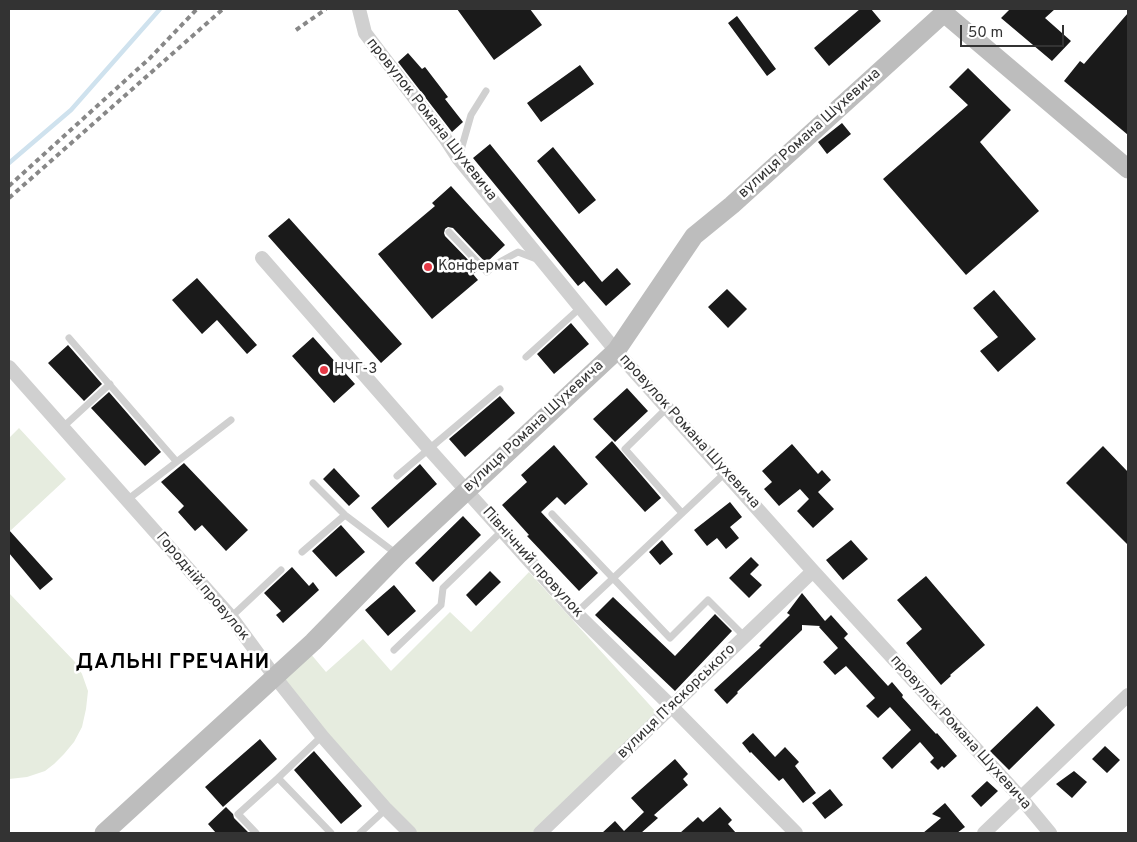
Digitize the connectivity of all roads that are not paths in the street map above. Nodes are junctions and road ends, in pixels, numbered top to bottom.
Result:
1 (359, 9) edge
2 (946, 11) edge
3 (486, 91) dead end
4 (458, 158) junction
5 (1128, 169) edge
6 (449, 232) dead end
7 (262, 258) dead end
8 (544, 262) junction
9 (580, 308) junction
10 (69, 338) dead end
11 (616, 351) junction
12 (526, 357) dead end
13 (9, 367) edge
14 (110, 384) junction
15 (500, 389) dead end
16 (667, 408) junction
17 (231, 420) dead end
18 (64, 427) junction
19 (429, 449) junction
20 (176, 461) junction
21 (725, 473) junction
22 (397, 476) dead end
23 (312, 483) dead end
24 (466, 490) junction
25 (127, 500) junction
26 (682, 513) junction
27 (552, 514) dead end
28 (344, 515) junction
29 (502, 531) junction
30 (302, 552) dead end
31 (398, 555) junction
32 (281, 570) dead end
33 (813, 571) junction
34 (612, 579) junction
35 (576, 613) junction
36 (231, 617) junction
37 (745, 637) junction
38 (394, 650) dead end
39 (275, 677) junction
40 (1128, 695) edge
41 (671, 706) junction
42 (322, 736) junction
43 (278, 778) junction
44 (1021, 798) junction
45 (386, 809) junction
46 (104, 833) edge
47 (256, 833) edge
48 (331, 833) edge
49 (360, 833) edge
50 (410, 833) edge
51 (540, 833) edge
52 (796, 833) edge
53 (984, 833) edge
54 (1050, 833) edge

1 - 4 street, провулок Романа Шухевича
2 - 5 street
2 - 11 street, вулиця Романа Шухевича
3 - 4 lane
4 - 8 street, провулок Романа Шухевича
6 - 8 lane
7 - 19 street, Північний провулок
8 - 9 street, провулок Романа Шухевича
9 - 11 street, провулок Романа Шухевича
9 - 12 lane
10 - 14 lane
11 - 16 street, провулок Романа Шухевича
11 - 24 street, вулиця Романа Шухевича
13 - 18 street, Городній провулок
14 - 18 lane
14 - 20 lane
15 - 19 lane
16 - 21 street, провулок Романа Шухевича
16 - 26 lane
17 - 20 lane
18 - 25 street, Городній провулок
19 - 22 lane
19 - 24 street, Північний провулок
20 - 25 lane
21 - 26 lane
21 - 33 street, провулок Романа Шухевича
23 - 28 lane
24 - 29 street, Північний провулок
24 - 31 street, вулиця Романа Шухевича
25 - 36 street, Городній провулок
26 - 34 lane
27 - 34 lane
28 - 30 lane
28 - 31 lane
29 - 35 street, Північний провулок
29 - 38 lane
31 - 39 street, вулиця Романа Шухевича
32 - 36 lane
33 - 37 street, вулиця Пʼяскорського
33 - 44 street, провулок Романа Шухевича
34 - 35 lane
34 - 37 lane
35 - 41 street, Північний провулок
36 - 39 street, Городній провулок
37 - 41 street, вулиця Пʼяскорського
39 - 42 street, Городній провулок
39 - 46 street, вулиця Романа Шухевича
40 - 44 street
41 - 51 street, вулиця Пʼяскорського
41 - 52 street, Північний провулок
42 - 43 lane
42 - 45 street, Городній провулок
43 - 47 lane
43 - 48 lane
44 - 53 street
44 - 54 street, провулок Романа Шухевича
45 - 49 lane
45 - 50 street, Городній провулок

